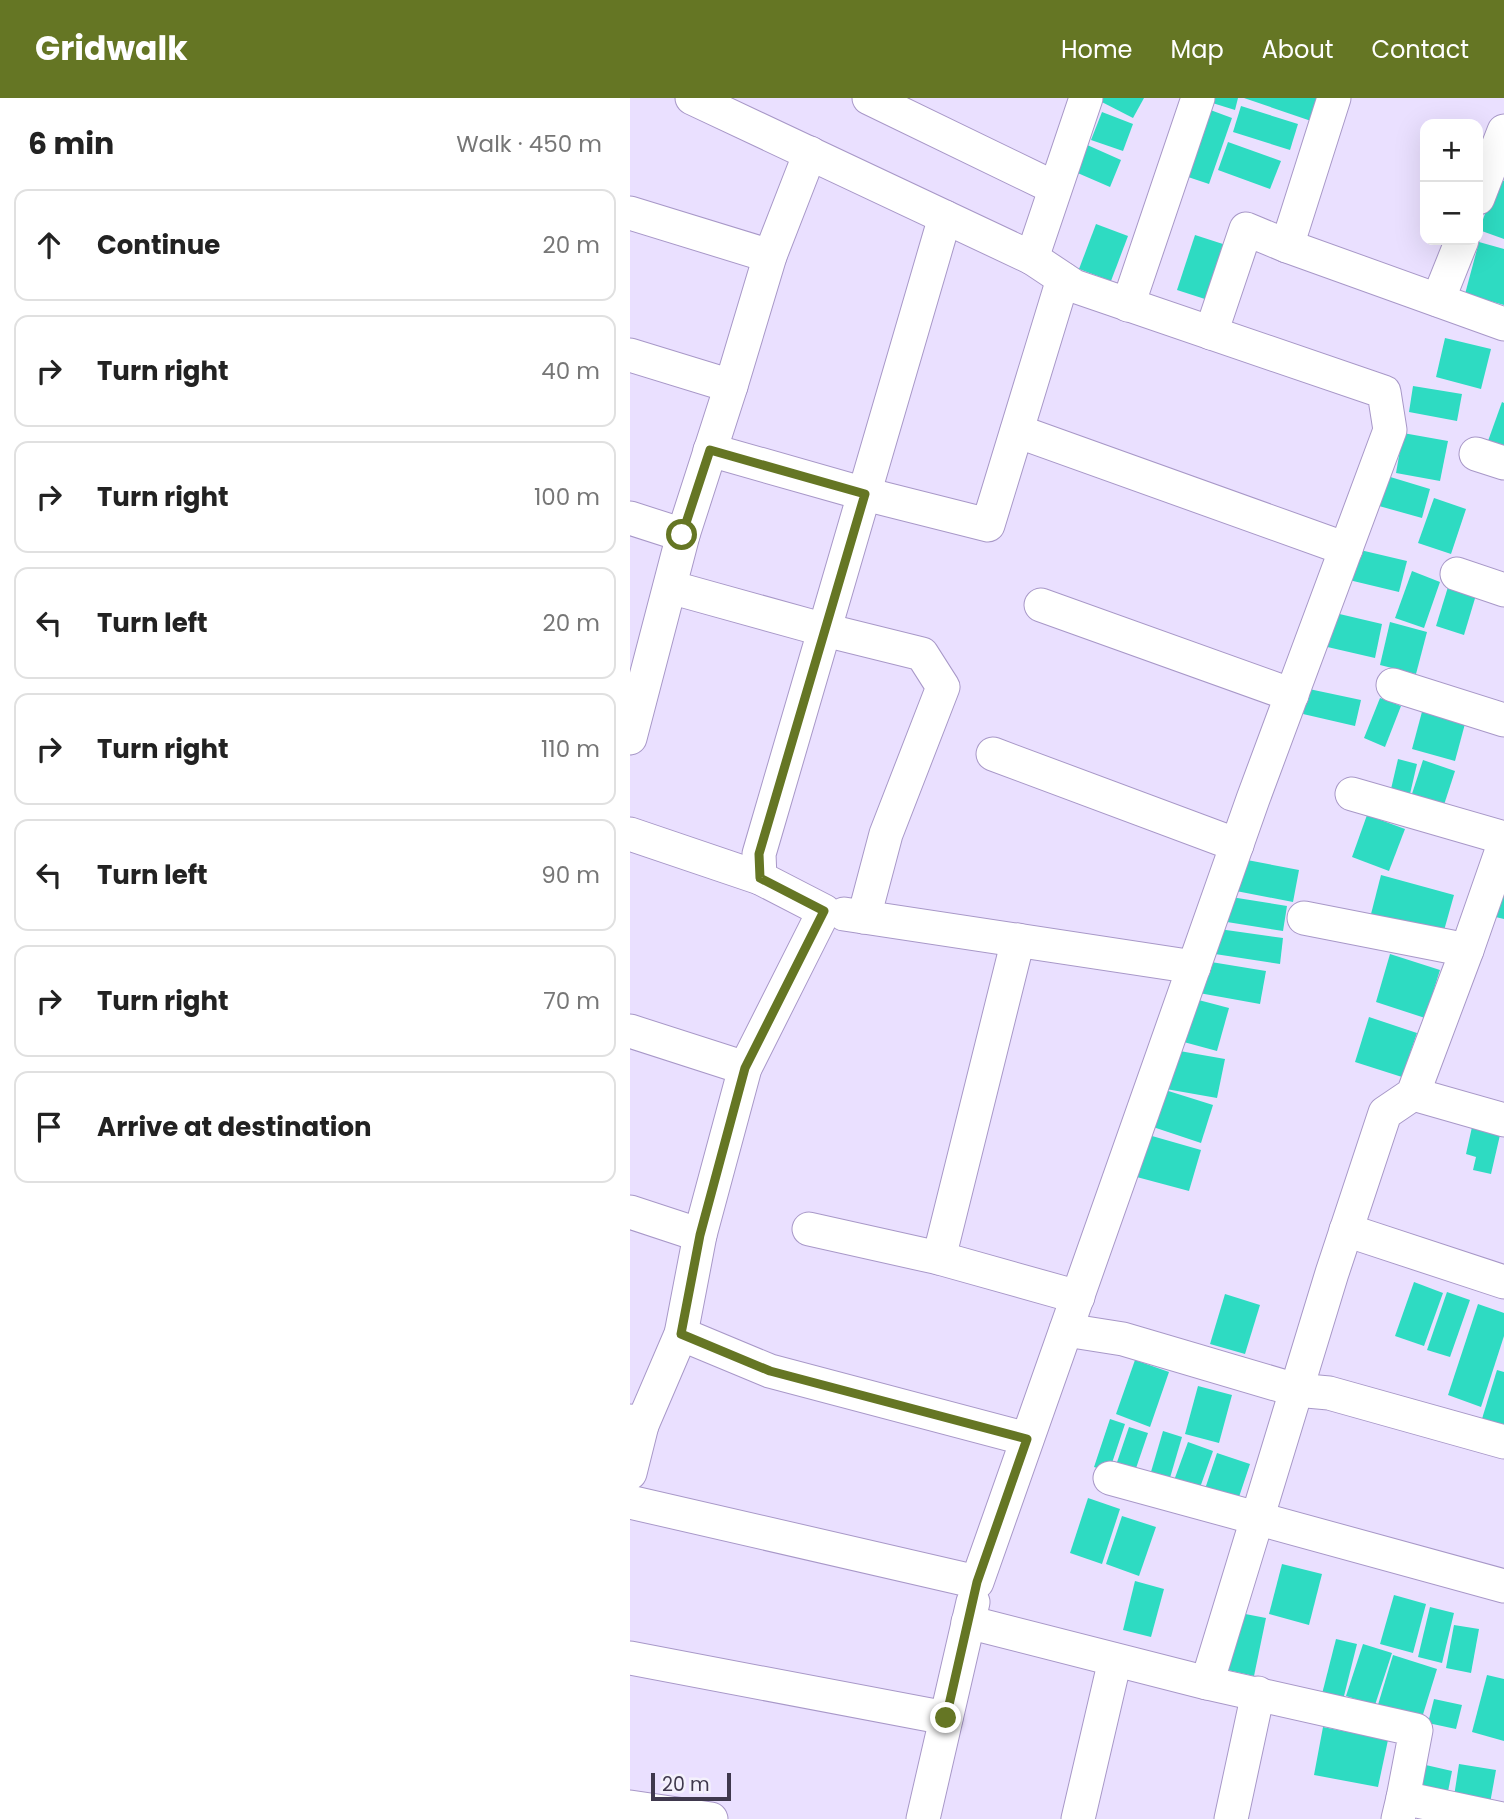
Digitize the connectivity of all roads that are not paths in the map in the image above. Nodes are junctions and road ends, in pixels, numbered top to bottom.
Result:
1 (692, 98) edge
2 (869, 98) edge
3 (1198, 98) edge
4 (1334, 98) edge
5 (1084, 99) edge
6 (1500, 151) edge
7 (810, 153) junction
8 (1483, 187) edge
9 (1055, 188) junction
10 (630, 213) edge
11 (945, 217) junction
12 (1460, 245) edge
13 (1287, 246) junction
14 (770, 256) junction
15 (1032, 258) junction
16 (1063, 279) junction
17 (1438, 300) junction
18 (1128, 305) junction
19 (1504, 324) edge
20 (1212, 333) junction
21 (630, 355) edge
22 (731, 386) junction
23 (1017, 431) junction
24 (710, 450) junction
25 (865, 494) junction
26 (630, 518) edge
27 (682, 535) junction
28 (1346, 549) junction
29 (1457, 574) dead end
30 (670, 587) junction
31 (1504, 590) edge
32 (1041, 604) dead end
33 (825, 629) junction
34 (640, 662) edge
35 (1393, 685) dead end
36 (1292, 695) junction
37 (1504, 720) edge
38 (630, 738) edge
39 (993, 754) dead end
40 (1352, 793) dead end
41 (630, 834) edge
42 (1504, 841) edge
43 (1237, 845) junction
44 (760, 878) junction
45 (824, 911) junction
46 (864, 917) junction
47 (1304, 918) dead end
48 (1018, 940) junction
49 (1467, 950) junction
50 (1194, 967) junction
51 (630, 1031) edge
52 (745, 1068) junction
53 (1413, 1094) junction
54 (1504, 1120) edge
55 (630, 1212) edge
56 (809, 1229) dead end
57 (1346, 1230) junction
58 (700, 1235) junction
59 (939, 1258) junction
60 (1504, 1282) edge
61 (1078, 1297) junction
62 (1066, 1330) junction
63 (681, 1334) junction
64 (1296, 1390) junction
65 (636, 1423) edge
66 (1027, 1439) junction
67 (1504, 1442) edge
68 (630, 1473) edge
69 (1110, 1478) dead end
70 (630, 1502) edge
71 (1257, 1518) junction
72 (977, 1582) junction
73 (1504, 1586) edge
74 (968, 1622) junction
75 (630, 1658) edge
76 (1115, 1660) junction
77 (1206, 1683) junction
78 (1258, 1693) junction
79 (946, 1718) junction
80 (630, 1807) edge
81 (1401, 1809) edge
82 (711, 1819) edge
83 (923, 1819) edge
84 (1077, 1819) edge
85 (1231, 1819) edge
86 (1502, 1819) edge

1 - 7 street
2 - 9 street
3 - 18 street
4 - 13 street
5 - 9 street
6 - 8 street
7 - 11 street
7 - 14 street
9 - 15 street
10 - 14 street
11 - 15 street
11 - 25 street
12 - 17 street
13 - 17 street
13 - 20 street
14 - 22 street
15 - 16 street
16 - 18 street
16 - 23 street
17 - 19 street
18 - 20 street
20 - 28 street
21 - 22 street
22 - 24 street
23 - 25 street
23 - 28 street
24 - 25 street
24 - 27 street
25 - 33 street
26 - 27 street
27 - 30 street
28 - 36 street
29 - 31 street
30 - 33 street
30 - 34 street
32 - 36 street
33 - 44 street
33 - 46 street
34 - 38 street
35 - 37 street
36 - 43 street
39 - 43 street
40 - 42 street
41 - 44 street
42 - 49 street
43 - 50 street
44 - 45 street
45 - 46 street
45 - 52 street
46 - 48 street
47 - 49 street
48 - 50 street
48 - 59 street
49 - 53 street
50 - 61 street
51 - 52 street
52 - 58 street
53 - 54 street
53 - 57 street
55 - 58 street
56 - 59 street
57 - 60 street
57 - 64 street
58 - 63 street
59 - 61 street
61 - 62 street
62 - 64 street
62 - 66 street
63 - 65 street
63 - 66 street
64 - 67 street
64 - 71 street
65 - 68 street
66 - 72 street
69 - 71 street
70 - 72 street
71 - 73 street
71 - 77 street
72 - 74 street
74 - 76 street
74 - 79 street
75 - 79 street
76 - 77 street
76 - 84 street
77 - 78 street
78 - 81 street
78 - 85 street
79 - 83 street
80 - 82 street
81 - 86 street

